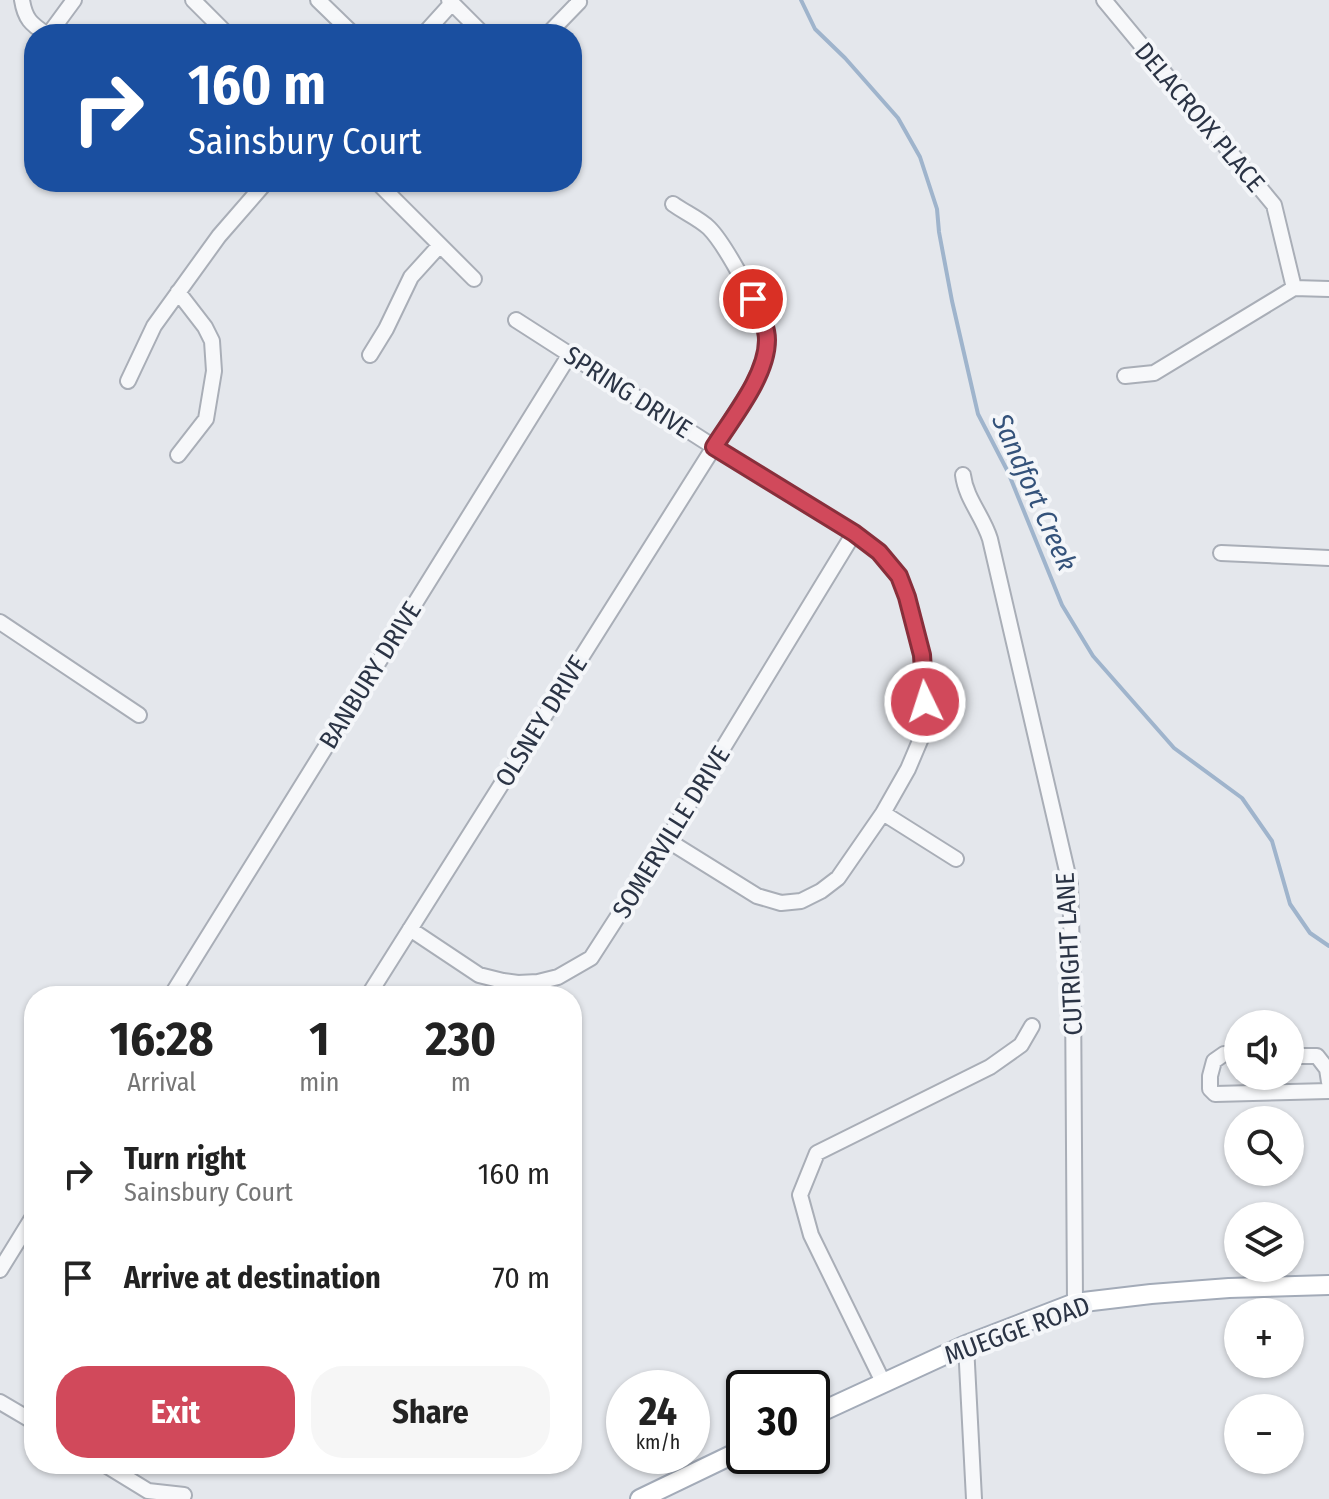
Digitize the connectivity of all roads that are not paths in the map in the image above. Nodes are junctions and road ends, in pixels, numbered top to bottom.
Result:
1 (22, 0) edge
2 (74, 0) edge
3 (193, 0) edge
4 (318, 0) edge
5 (1104, 0) edge
6 (451, 1) edge
7 (578, 1) edge
8 (34, 24) edge
9 (56, 24) edge
10 (217, 24) edge
11 (343, 24) edge
12 (432, 24) edge
13 (473, 24) edge
14 (557, 24) edge
15 (257, 192) edge
16 (387, 192) edge
17 (673, 204) dead end
18 (440, 245) junction
19 (474, 279) dead end
20 (1294, 288) junction
21 (1329, 289) edge
22 (178, 292) junction
23 (516, 320) dead end
24 (570, 354) junction
25 (370, 355) dead end
26 (1125, 376) dead end
27 (128, 381) dead end
28 (714, 447) junction
29 (178, 455) dead end
30 (963, 475) dead end
31 (854, 533) junction
32 (1221, 553) dead end
33 (1329, 558) edge
34 (0, 622) edge
35 (139, 715) dead end
36 (883, 813) junction
37 (667, 840) junction
38 (956, 859) dead end
39 (410, 929) junction
40 (177, 986) edge
41 (374, 986) edge
42 (1032, 1026) dead end
43 (1224, 1054) edge
44 (1304, 1056) edge
45 (1329, 1082) edge
46 (1329, 1091) edge
47 (24, 1231) edge
48 (0, 1270) edge
49 (1329, 1285) edge
50 (1075, 1303) junction
51 (966, 1345) junction
52 (883, 1382) junction
53 (0, 1402) edge
54 (830, 1407) edge
55 (24, 1416) edge
56 (726, 1458) edge
57 (120, 1474) edge
58 (184, 1495) dead end
59 (640, 1499) edge
60 (974, 1499) edge

1 - 8 street
2 - 9 street
3 - 10 street
4 - 11 street
5 - 20 street, DELACROIX PLACE
6 - 12 street
6 - 13 street
7 - 14 street
15 - 22 street
16 - 18 street
17 - 28 street, OLSNEY DRIVE
18 - 19 street
18 - 25 street
20 - 21 street
20 - 26 street
22 - 27 street
22 - 29 street
23 - 24 street, SPRING DRIVE
24 - 28 street, SPRING DRIVE
24 - 40 street, BANBURY DRIVE
28 - 31 street, SPRING DRIVE
28 - 39 street, OLSNEY DRIVE
30 - 50 street, CUTRIGHT LANE
31 - 36 street, SPRING DRIVE
31 - 37 street, SOMERVILLE DRIVE
32 - 33 street
34 - 35 street
36 - 37 street, SPRING DRIVE
36 - 38 street
37 - 39 street, SOMERVILLE DRIVE
39 - 41 street, OLSNEY DRIVE
42 - 52 street
43 - 46 street
44 - 45 street
47 - 48 street
49 - 50 main road, MUEGGE ROAD
50 - 51 main road, MUEGGE ROAD
51 - 52 main road, MUEGGE ROAD
51 - 60 street
52 - 54 main road, MUEGGE ROAD
53 - 55 street
56 - 59 main road
57 - 58 street

